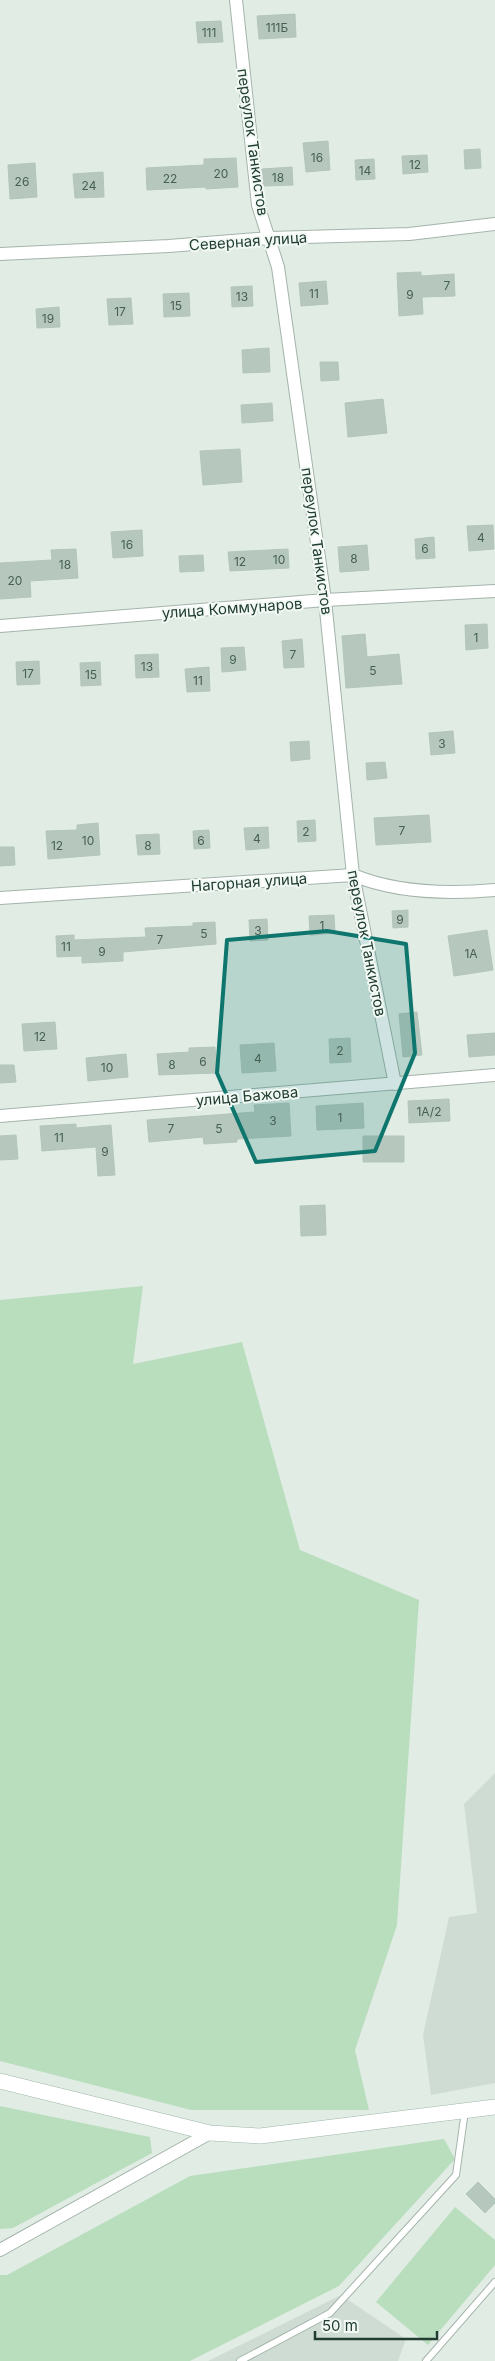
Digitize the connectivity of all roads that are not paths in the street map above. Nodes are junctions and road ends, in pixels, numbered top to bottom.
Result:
1 (236, 0) edge
2 (495, 224) edge
3 (269, 238) junction
4 (0, 254) edge
5 (495, 591) edge
6 (326, 600) junction
7 (0, 626) edge
8 (353, 875) junction
9 (495, 890) edge
10 (0, 898) edge
11 (495, 1076) edge
12 (394, 1084) junction
13 (0, 1116) edge
14 (0, 2081) edge
15 (495, 2107) edge
16 (466, 2111) junction
17 (210, 2133) junction
18 (0, 2250) edge
19 (495, 2282) edge
20 (240, 2361) edge
21 (426, 2361) edge

1 - 3 street, переулок Танкистов
2 - 3 street, Северная улица
3 - 4 street, Северная улица
3 - 6 street, переулок Танкистов
5 - 6 street, улица Коммунаров
6 - 7 street, улица Коммунаров
6 - 8 street, переулок Танкистов
8 - 9 street, Нагорная улица
8 - 10 street, Нагорная улица
8 - 12 street, переулок Танкистов
11 - 12 street, улица Бажова
12 - 13 street, улица Бажова
14 - 17 street
15 - 16 street
16 - 17 street
16 - 20 lane
17 - 18 street
19 - 21 lane

